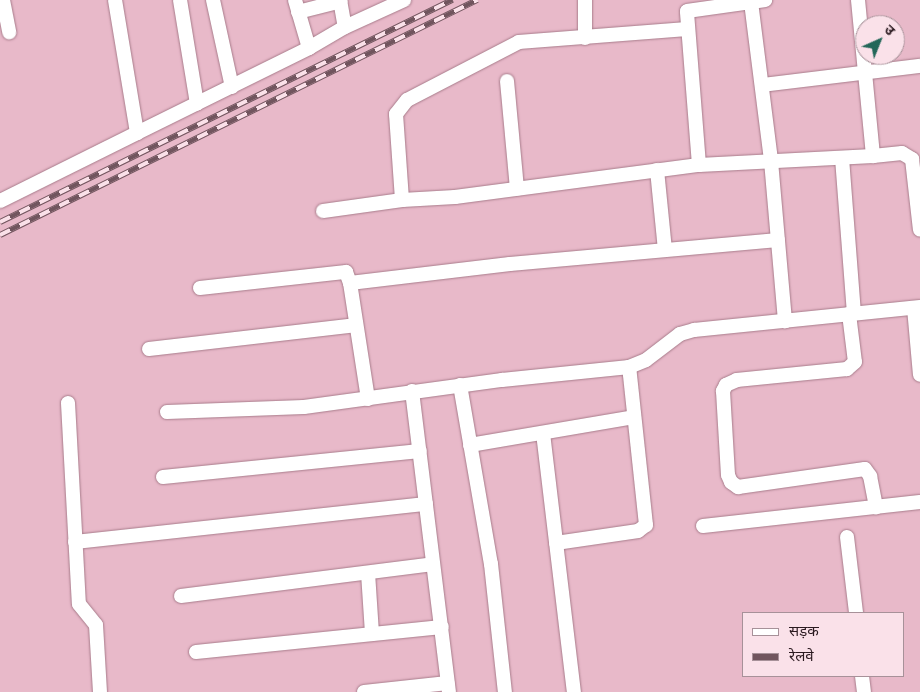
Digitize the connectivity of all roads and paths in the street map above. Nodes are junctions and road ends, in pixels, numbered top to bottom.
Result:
1 (115, 0) edge
2 (180, 0) edge
3 (213, 0) edge
4 (404, 0) edge
5 (585, 0) edge
6 (858, 0) edge
7 (341, 1) edge
8 (758, 1) edge
9 (297, 6) edge
10 (3, 8) edge
11 (345, 27) junction
12 (687, 29) junction
13 (9, 32) dead end
14 (585, 38) junction
15 (309, 48) junction
16 (920, 66) edge
17 (865, 71) junction
18 (508, 81) dead end
19 (762, 85) junction
20 (232, 87) junction
21 (197, 104) junction
22 (137, 133) junction
23 (872, 156) junction
24 (842, 158) junction
25 (771, 161) junction
26 (699, 165) junction
27 (658, 170) junction
28 (517, 189) junction
29 (402, 200) junction
30 (0, 202) edge
31 (323, 211) dead end
32 (920, 230) edge
33 (778, 240) junction
34 (665, 250) junction
35 (350, 283) junction
36 (200, 288) dead end
37 (917, 307) edge
38 (852, 314) junction
39 (785, 321) junction
40 (355, 325) junction
41 (149, 349) dead end
42 (629, 367) junction
43 (920, 375) edge
44 (460, 385) junction
45 (412, 391) junction
46 (368, 398) junction
47 (68, 403) dead end
48 (167, 412) dead end
49 (634, 417) junction
50 (543, 433) junction
51 (470, 445) junction
52 (420, 451) junction
53 (163, 477) dead end
54 (920, 502) edge
55 (426, 504) junction
56 (876, 507) junction
57 (702, 526) dead end
58 (847, 538) dead end
59 (76, 542) junction
60 (556, 543) junction
61 (434, 564) junction
62 (368, 573) junction
63 (182, 596) dead end
64 (856, 612) edge
65 (442, 627) junction
66 (372, 634) junction
67 (196, 652) dead end
68 (862, 677) edge
69 (449, 687) edge
70 (100, 692) edge
71 (364, 692) edge
72 (505, 692) edge
73 (574, 692) edge
74 (864, 692) edge

1 - 22 street
2 - 21 street
3 - 20 street
4 - 11 street
5 - 14 street
6 - 17 street
7 - 9 street
7 - 11 street
8 - 12 street
8 - 19 street
9 - 15 street
10 - 13 street
11 - 15 street
12 - 14 street
12 - 26 street
14 - 29 street
15 - 20 street
16 - 17 street
17 - 19 street
17 - 23 street
18 - 28 street
19 - 25 street
20 - 21 street
21 - 22 street
22 - 30 street
23 - 24 street
23 - 32 street
24 - 25 street
24 - 38 street
25 - 26 street
25 - 33 street
26 - 27 street
27 - 28 street
27 - 34 street
28 - 29 street
29 - 31 street
33 - 34 street
33 - 39 street
34 - 35 street
35 - 36 street
35 - 40 street
37 - 38 street
37 - 43 street
38 - 39 street
38 - 56 street
39 - 42 street
40 - 41 street
40 - 46 street
42 - 44 street
42 - 49 street
44 - 45 street
44 - 51 street
45 - 46 street
45 - 52 street
46 - 48 street
47 - 59 street
49 - 50 street
49 - 60 street
50 - 51 street
50 - 60 street
51 - 72 street
52 - 53 street
52 - 55 street
54 - 56 street
55 - 59 street
55 - 61 street
56 - 57 street
58 - 64 street
59 - 70 street
60 - 73 street
61 - 62 street
61 - 65 street
62 - 63 street
62 - 66 street
65 - 66 street
65 - 69 street
66 - 67 street
68 - 74 street
69 - 71 street

